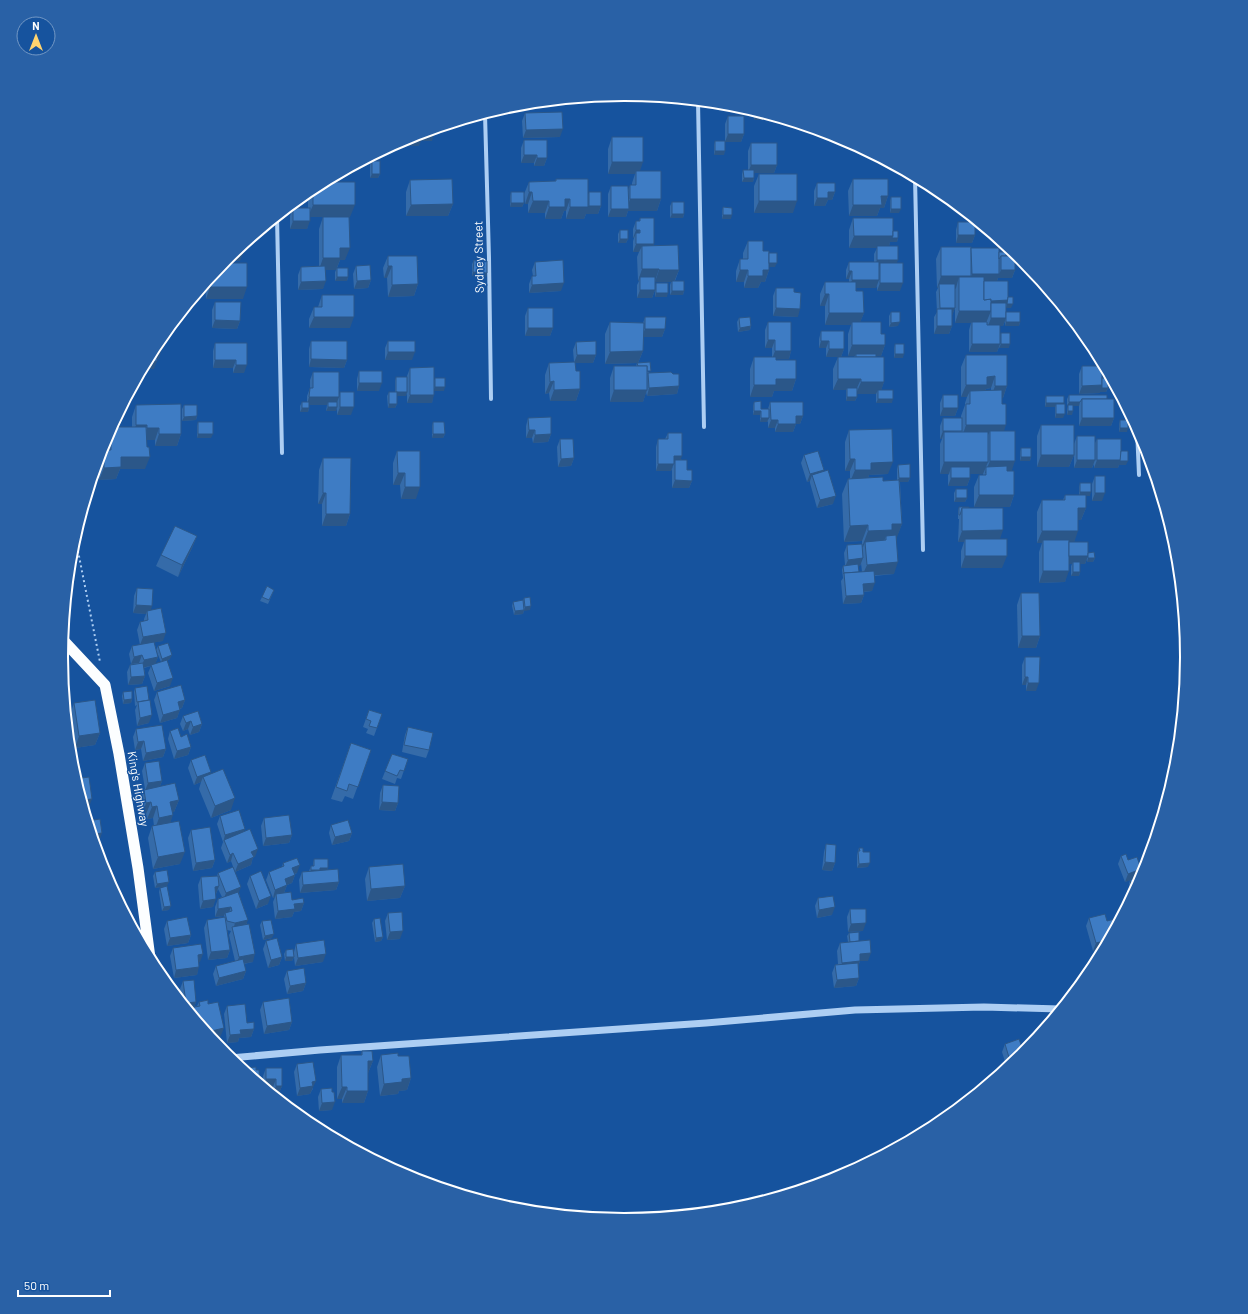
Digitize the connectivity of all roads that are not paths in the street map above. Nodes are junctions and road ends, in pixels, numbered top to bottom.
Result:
1 (698, 106) edge
2 (485, 119) edge
3 (915, 183) edge
4 (277, 223) edge
5 (491, 399) dead end
6 (704, 428) dead end
7 (1138, 443) edge
8 (282, 454) dead end
9 (1139, 475) dead end
10 (922, 550) dead end
11 (68, 646) edge
12 (148, 945) edge
13 (1054, 1009) edge
14 (239, 1057) edge

1 - 6 street
2 - 5 street, Sydney Street
3 - 10 street
4 - 8 street
7 - 9 street
11 - 12 highway, King's Highway
13 - 14 street

